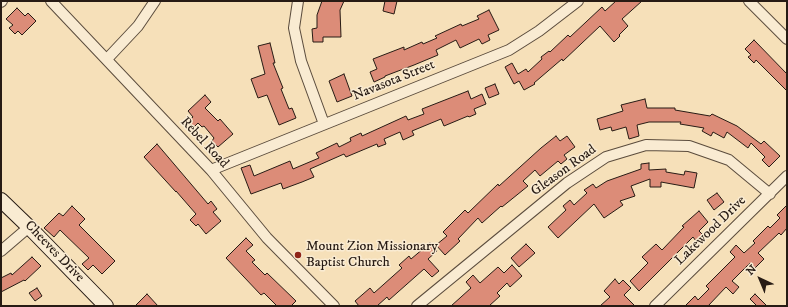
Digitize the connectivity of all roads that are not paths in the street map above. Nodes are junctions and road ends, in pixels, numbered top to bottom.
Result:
1 (52, 1) edge
2 (155, 1) edge
3 (298, 1) edge
4 (578, 1) edge
5 (749, 1) edge
6 (787, 39) edge
7 (107, 59) junction
8 (324, 124) junction
9 (211, 170) junction
10 (787, 176) edge
11 (770, 194) junction
12 (1, 200) edge
13 (29, 227) junction
14 (1, 251) edge
15 (106, 306) edge
16 (334, 306) edge
17 (417, 306) edge
18 (655, 306) edge

1 - 7 street, Rebel Road
2 - 7 street
3 - 8 street
4 - 8 street, Navasota Street
5 - 6 street
7 - 9 street, Rebel Road
8 - 9 street, Navasota Street
9 - 16 street, Rebel Road
10 - 11 street, Lakewood Drive
11 - 17 street, Gleason Road
11 - 18 street, Lakewood Drive
12 - 13 street, Cheeves Drive
13 - 14 street
13 - 15 street, Cheeves Drive

